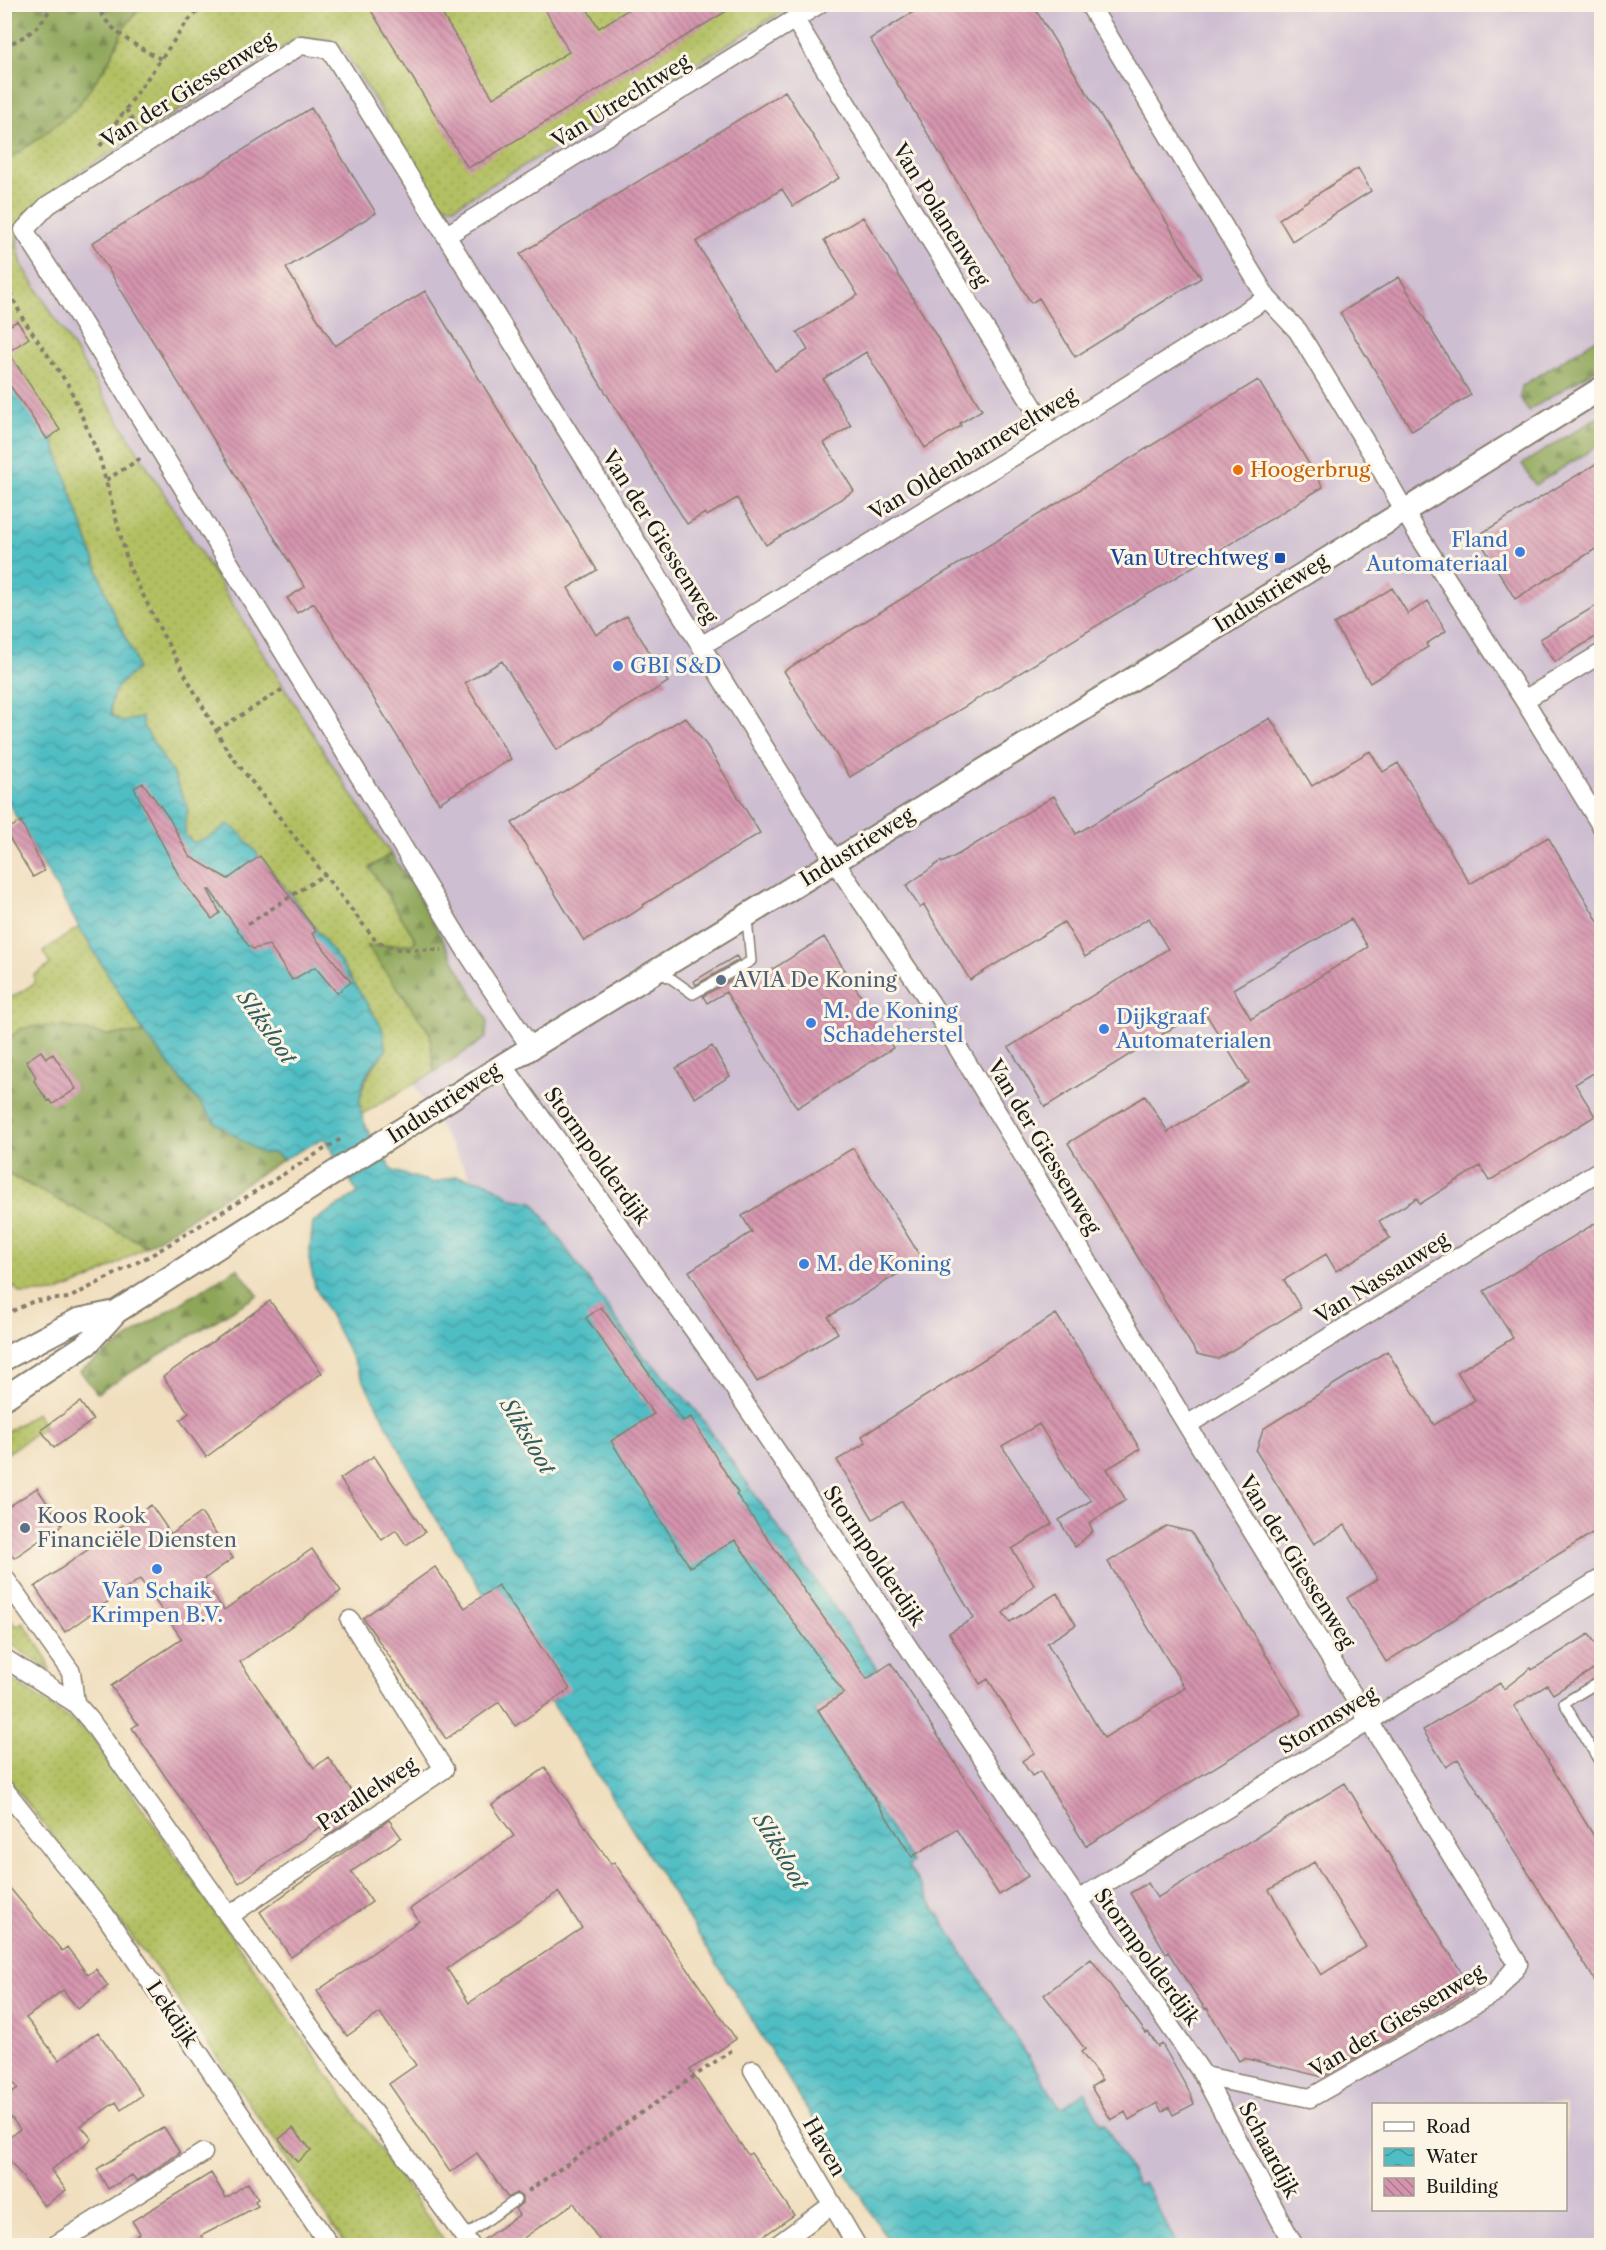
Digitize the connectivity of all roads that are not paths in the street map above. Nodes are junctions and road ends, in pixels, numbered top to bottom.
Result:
1 (819, 4) edge
2 (1089, 4) edge
3 (795, 20) junction
4 (447, 235) junction
5 (1267, 298) junction
6 (1602, 388) edge
7 (1050, 434) junction
8 (1405, 509) junction
9 (701, 646) junction
10 (1602, 653) edge
11 (1524, 700) junction
12 (1602, 827) edge
13 (835, 860) junction
14 (747, 915) junction
15 (655, 971) junction
16 (531, 1048) junction
17 (503, 1065) junction
18 (1602, 1169) edge
19 (116, 1312) junction
20 (6, 1353) edge
21 (28, 1383) junction
22 (4, 1398) edge
23 (1186, 1425) junction
24 (4, 1577) edge
25 (1602, 1578) edge
26 (350, 1620) dead end
27 (4, 1658) edge
28 (1602, 1680) edge
29 (75, 1703) junction
30 (1369, 1722) junction
31 (1602, 1766) edge
32 (4, 1789) edge
33 (1077, 1900) junction
34 (229, 1916) junction
35 (753, 2070) dead end
36 (1204, 2076) junction
37 (203, 2153) dead end
38 (516, 2200) road end
39 (832, 2205) junction
40 (468, 2241) edge
41 (54, 2246) edge
42 (330, 2246) edge
43 (776, 2246) edge
44 (857, 2246) edge
45 (1294, 2246) edge

1 - 3 street, Van Utrechtweg
2 - 5 street
3 - 4 street, Van Utrechtweg
3 - 7 street, Van Polanenweg
4 - 9 street, Van der Giessenweg
4 - 16 street, Van der Giessenweg
5 - 7 street, Van Oldenbarneveltweg
5 - 8 street
6 - 8 street, Industrieweg
7 - 9 street, Van Oldenbarneveltweg
8 - 11 street
8 - 13 street, Industrieweg
9 - 13 street, Van der Giessenweg
10 - 11 street
11 - 12 street
13 - 14 street, Industrieweg
13 - 23 street, Van der Giessenweg
14 - 15 street, Industrieweg
14 - 15 lane
15 - 16 street, Industrieweg
16 - 17 street, Industrieweg
17 - 19 street, Industrieweg
17 - 33 street, Stormpolderdijk
18 - 23 street, Van Nassauweg
19 - 20 street, Industrieweg
19 - 21 street, Industrieweg
20 - 21 street
21 - 22 street, Industrieweg
23 - 30 street, Van der Giessenweg
24 - 29 street
25 - 30 street, Stormsweg
26 - 34 street, Parallelweg
27 - 29 street
28 - 31 lane
29 - 34 street
30 - 33 street, Stormsweg
30 - 36 street, Van der Giessenweg
32 - 42 street, Lekdijk
33 - 36 street, Stormpolderdijk
34 - 40 street
35 - 39 street, Haven
36 - 45 street, Schaardijk
37 - 41 street
38 - 40 lane
39 - 43 street
39 - 44 street, Haven

